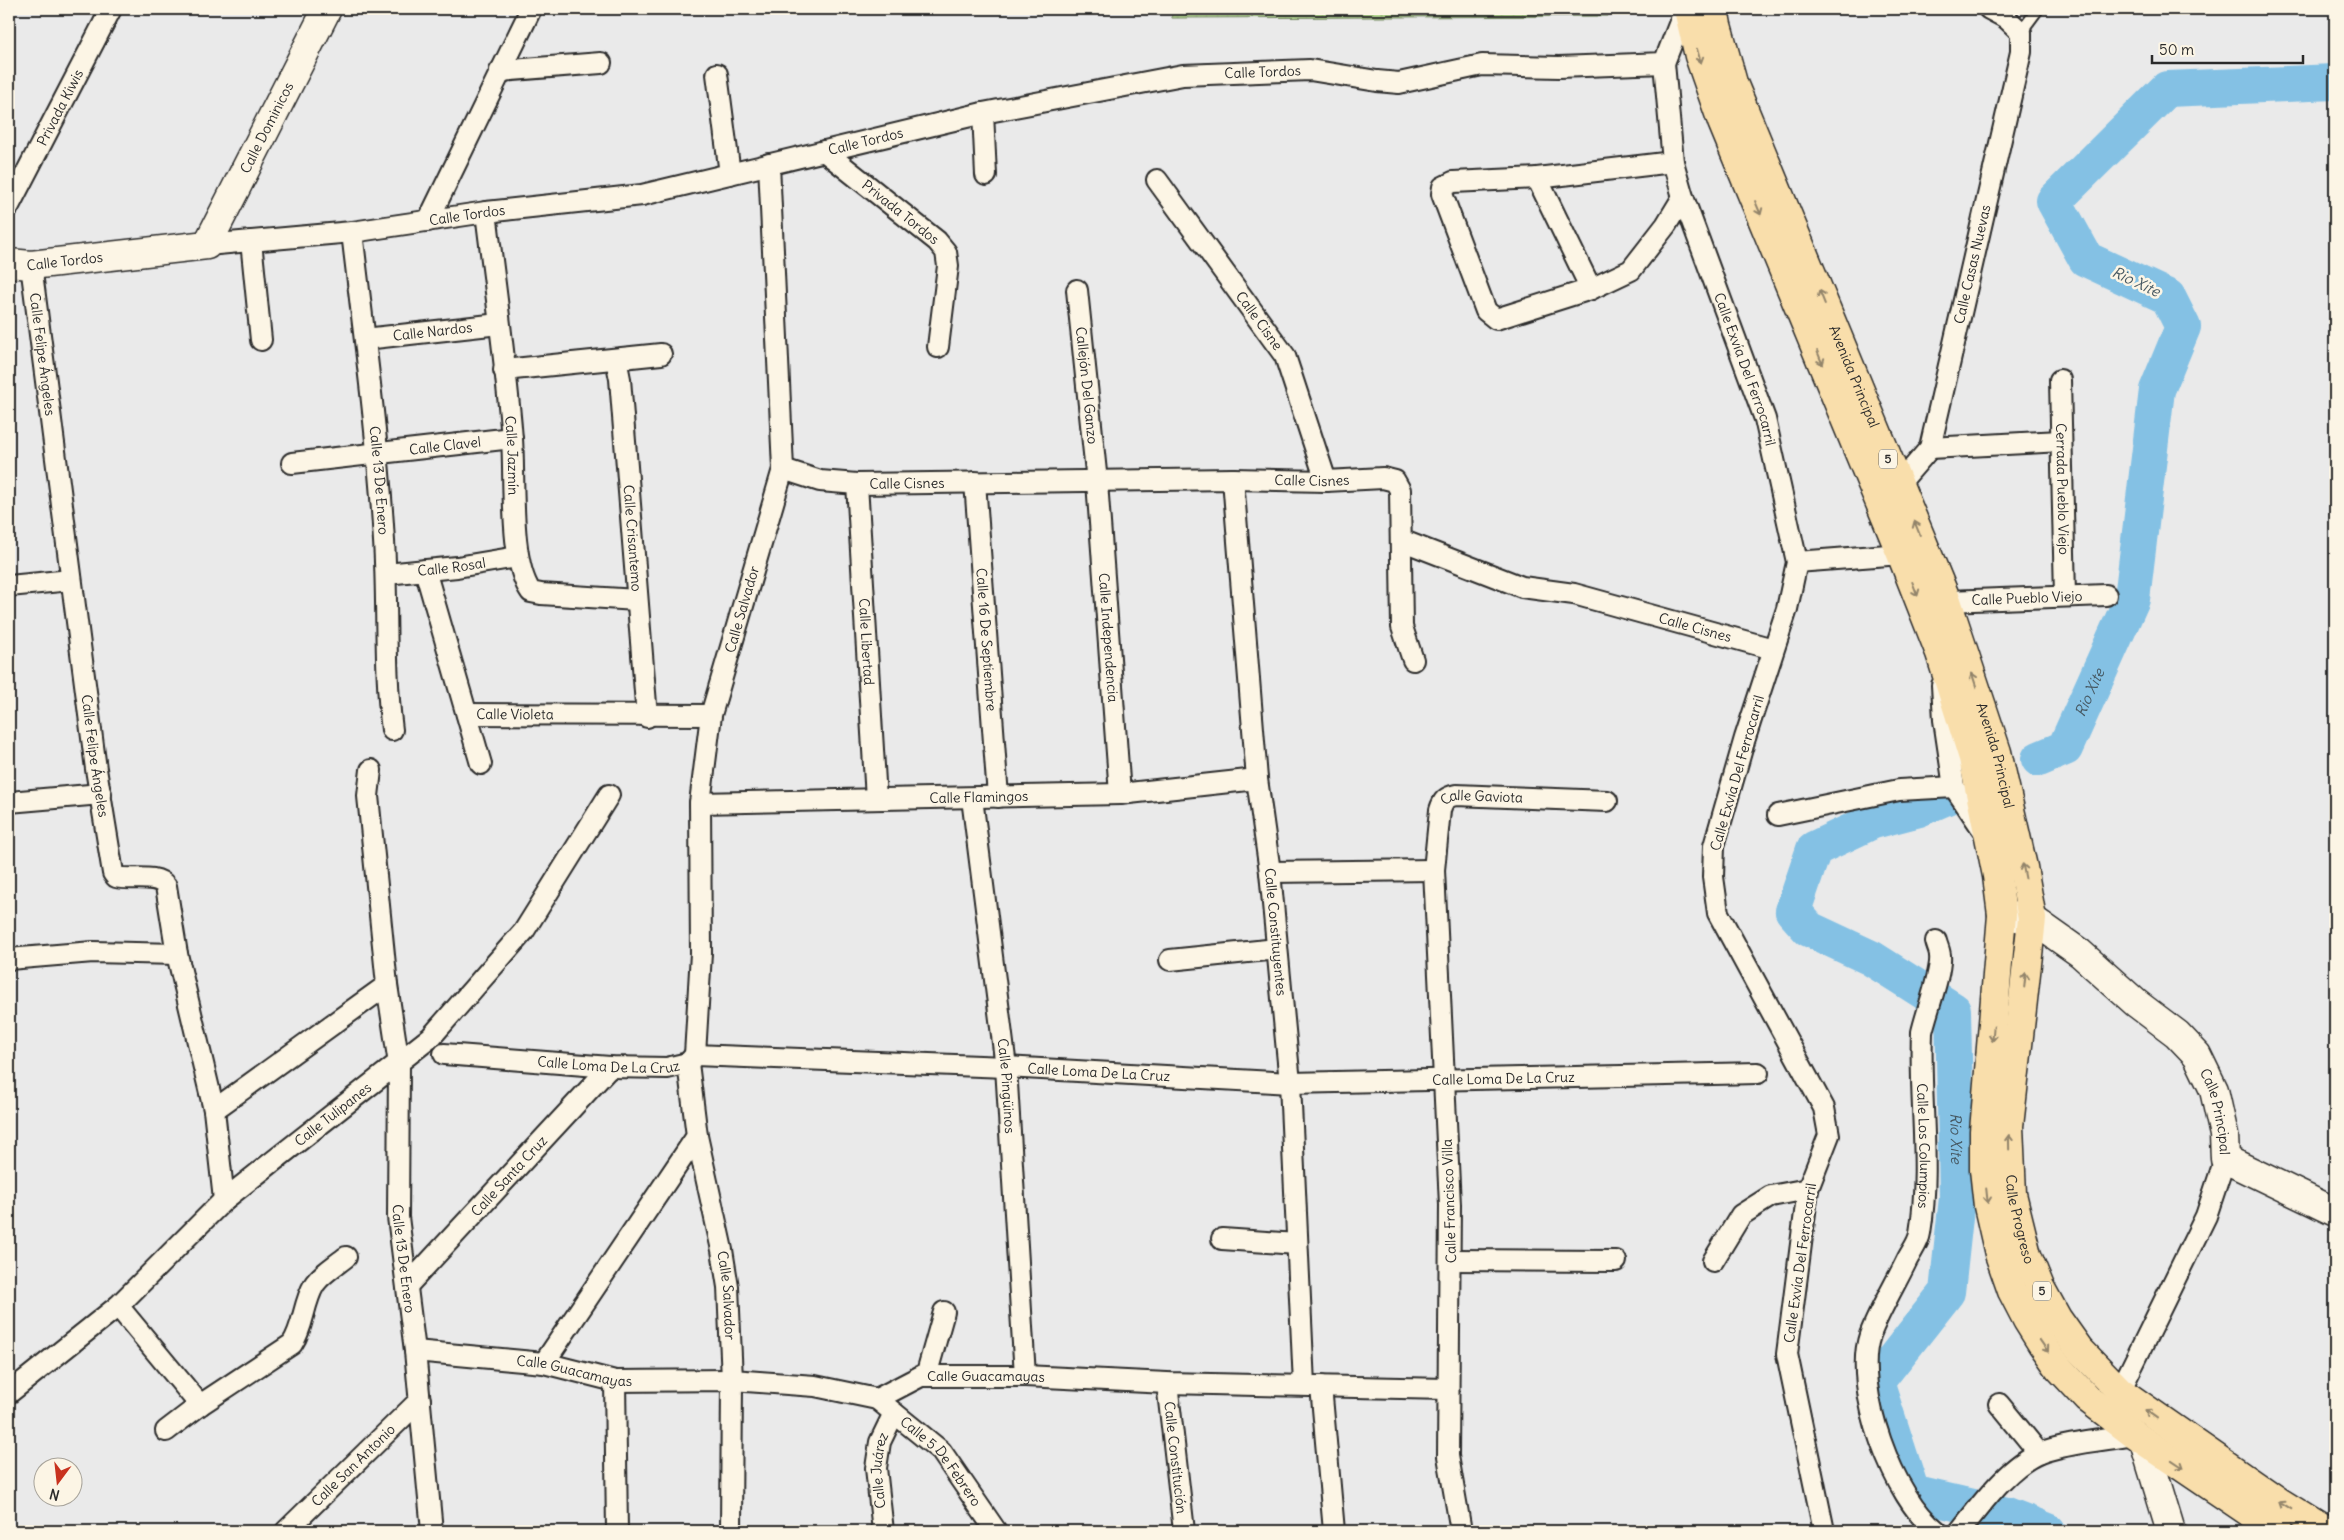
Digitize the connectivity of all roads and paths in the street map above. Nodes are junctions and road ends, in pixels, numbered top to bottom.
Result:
1 (111, 9) edge
2 (327, 9) edge
3 (531, 9) edge
4 (1687, 9) edge
5 (1714, 9) edge
6 (1989, 9) edge
7 (2038, 9) edge
8 (2021, 32) junction
9 (601, 63) dead end
10 (1664, 63) junction
11 (500, 71) junction
12 (717, 74) dead end
13 (983, 113) junction
14 (824, 151) junction
15 (1672, 162) junction
16 (769, 164) junction
17 (730, 174) junction
18 (986, 175) dead end
19 (1537, 178) junction
20 (1156, 180) dead end
21 (1683, 197) junction
22 (9, 206) edge
23 (486, 212) junction
24 (428, 221) junction
25 (352, 232) junction
26 (251, 241) junction
27 (207, 245) junction
28 (20, 264) edge
29 (1591, 289) junction
30 (1077, 290) dead end
31 (499, 324) junction
32 (365, 339) junction
33 (261, 340) dead end
34 (938, 348) dead end
35 (661, 354) dead end
36 (616, 359) junction
37 (504, 370) junction
38 (2060, 380) dead end
39 (512, 438) junction
40 (2061, 441) junction
41 (1930, 448) junction
42 (379, 454) junction
43 (292, 463) dead end
44 (783, 469) junction
45 (1233, 479) junction
46 (1326, 480) junction
47 (975, 482) junction
48 (1097, 482) junction
49 (857, 484) junction
50 (1898, 484) junction
51 (1401, 540) junction
52 (1901, 554) junction
53 (517, 557) junction
54 (1797, 562) junction
55 (425, 570) junction
56 (386, 574) junction
57 (71, 580) junction
58 (9, 586) edge
59 (2106, 595) dead end
60 (2065, 596) junction
61 (637, 600) junction
62 (1946, 601) junction
63 (1773, 649) junction
64 (1940, 653) junction
65 (1413, 660) dead end
66 (468, 714) junction
67 (711, 715) junction
68 (647, 717) junction
69 (392, 730) dead end
70 (481, 764) dead end
71 (371, 770) dead end
72 (1257, 779) junction
73 (1954, 787) junction
74 (101, 794) junction
75 (1120, 794) junction
76 (609, 795) dead end
77 (998, 797) junction
78 (972, 798) junction
79 (876, 799) junction
80 (1607, 801) dead end
81 (9, 802) edge
82 (700, 803) junction
83 (1778, 816) dead end
84 (1991, 843) junction
85 (1434, 870) junction
86 (1270, 872) junction
87 (2002, 916) junction
88 (2032, 919) junction
89 (1936, 941) dead end
90 (1277, 949) junction
91 (177, 954) junction
92 (9, 958) edge
93 (1170, 960) dead end
94 (387, 985) junction
95 (444, 1054) dead end
96 (692, 1059) junction
97 (399, 1064) junction
98 (610, 1067) junction
99 (1006, 1067) junction
100 (1758, 1073) dead end
101 (1445, 1079) junction
102 (1290, 1082) junction
103 (214, 1110) junction
104 (697, 1136) junction
105 (2225, 1159) junction
106 (1808, 1188) junction
107 (224, 1200) junction
108 (2335, 1212) edge
109 (1222, 1239) dead end
110 (1297, 1244) junction
111 (346, 1257) dead end
112 (1451, 1260) junction
113 (1616, 1261) dead end
114 (1713, 1261) dead end
115 (407, 1286) junction
116 (118, 1306) junction
117 (944, 1312) dead end
118 (415, 1351) junction
119 (544, 1363) junction
120 (926, 1376) junction
121 (1025, 1376) junction
122 (732, 1380) junction
123 (615, 1381) junction
124 (1167, 1383) junction
125 (1312, 1385) junction
126 (9, 1389) edge
127 (1447, 1389) junction
128 (2120, 1392) junction
129 (877, 1399) junction
130 (420, 1400) junction
131 (1999, 1404) dead end
132 (200, 1405) junction
133 (894, 1413) junction
134 (166, 1431) dead end
135 (2140, 1438) junction
136 (2039, 1453) junction
137 (1961, 1530) edge
138 (286, 1531) edge
139 (432, 1531) edge
140 (617, 1531) edge
141 (731, 1531) edge
142 (883, 1531) edge
143 (996, 1531) edge
144 (1184, 1531) edge
145 (1334, 1531) edge
146 (1460, 1531) edge
147 (1824, 1531) edge
148 (1937, 1531) edge
149 (2172, 1531) edge
150 (2277, 1531) edge
151 (2326, 1531) edge

1 - 22 street, Privada Kiwis
2 - 27 street, Calle Dominicos
3 - 11 street
4 - 10 street
4 -> 52 main road, Avenida Principal / 5
50 -> 5 main road, Avenida Principal / 5
6 - 8 street
7 - 8 lane
8 - 41 street, Calle Casas Nuevas
9 - 11 street
10 - 13 street, Calle Tordos
10 - 15 street, Calle Exvía Del Ferrocarril
11 - 24 street
12 - 17 street
13 - 14 street, Calle Tordos
13 - 18 street
14 - 16 street, Calle Tordos
14 - 34 street, Privada Tordos
15 - 19 street
15 - 21 street, Calle Exvía Del Ferrocarril
16 - 17 street, Calle Tordos
16 - 44 street, Calle Salvador
17 - 23 street, Calle Tordos
19 - 29 street
19 - 29 street
20 - 46 street, Calle Cisne
21 - 29 street
21 - 54 street, Calle Exvía Del Ferrocarril
23 - 24 street, Calle Tordos
23 - 31 street, Calle Jazmín
24 - 25 street, Calle Tordos
25 - 26 street, Calle Tordos
25 - 32 street, Calle 13 De Enero
26 - 27 street, Calle Tordos
26 - 33 street
27 - 28 street, Calle Tordos
28 - 57 street, Calle Felipe Ángeles
30 - 48 street, Callejón Del Ganzo
31 - 32 street, Calle Nardos
31 - 37 street, Calle Jazmín
32 - 42 street, Calle 13 De Enero
35 - 36 street
36 - 37 street
36 - 61 street, Calle Crisantemo
37 - 39 street, Calle Jazmín
38 - 40 street, Cerrada Pueblo Viejo
39 - 42 street, Calle Clavel
39 - 53 street, Calle Jazmín
40 - 41 street
40 - 60 street, Cerrada Pueblo Viejo
41 - 50 street, Calle Casas Nuevas
42 - 43 street, Calle Clavel
42 - 56 street, Calle 13 De Enero
44 - 49 street, Calle Cisnes
44 - 67 street, Calle Salvador
45 - 46 street, Calle Cisnes
45 - 48 street, Calle Cisnes
45 - 72 street, Calle Constituyentes
46 - 51 street, Calle Cisnes
47 - 48 street, Calle Cisnes
47 - 49 street, Calle Cisnes
47 - 77 street, Calle 16 De Septiembre
48 - 75 street, Calle Independencia
49 - 79 street, Calle Libertad
62 -> 50 main road, Avenida Principal / 5
51 - 63 street, Calle Cisnes
51 - 65 street
52 - 54 street
52 -> 64 main road, Avenida Principal / 5
53 - 55 street, Calle Rosal
53 - 61 street, Calle Jazmín
54 - 63 street, Calle Exvía Del Ferrocarril
55 - 56 street, Calle Rosal
55 - 66 street, Calle Violeta
56 - 69 street, Calle 13 De Enero
57 - 58 street
57 - 74 street, Calle Felipe Ángeles
59 - 60 street, Calle Pueblo Viejo
60 - 62 street, Calle Pueblo Viejo
61 - 68 street, Calle Crisantemo
88 -> 62 main road, Avenida Principal / 5
63 - 106 street, Calle Exvía Del Ferrocarril
64 - 73 street
64 - 84 main road, Avenida Principal / 5
66 - 68 street, Calle Violeta
66 - 70 street
67 - 68 street, Calle Violeta
67 - 82 street, Calle Salvador
71 - 94 street, Calle 13 De Enero
72 - 75 street, Calle Flamingos
72 - 86 street, Calle Constituyentes
73 - 83 street
73 - 84 street
74 - 81 street
74 - 91 street, Calle Felipe Ángeles
75 - 77 street, Calle Flamingos
76 - 97 street, Calle Tulipanes
77 - 78 street, Calle Flamingos
78 - 79 street, Calle Flamingos
78 - 99 street, Calle Pingüinos
79 - 82 street, Calle Flamingos
80 - 85 street, Calle Gaviota
82 - 96 street, Calle Salvador
84 - 87 main road, Avenida Principal / 5
85 - 86 street
85 - 101 street, Calle Francisco Villa
86 - 90 street, Calle Constituyentes
87 - 88 street
87 -> 135 main road, Calle Progreso / 5
88 - 105 street, Calle Principal
128 -> 88 main road, Calle Progreso / 5
89 - 148 street, Calle Los Columpios
90 - 93 street
90 - 102 street, Calle Constituyentes
91 - 92 street
91 - 103 street, Calle Felipe Ángeles
94 - 97 street, Calle 13 De Enero
94 - 103 street
95 - 98 street, Calle Loma De La Cruz
96 - 98 street, Calle Loma De La Cruz
96 - 99 street, Calle Loma De La Cruz
96 - 104 street, Calle Salvador
97 - 107 street, Calle Tulipanes
97 - 115 street, Calle 13 De Enero
98 - 115 street, Calle Santa Cruz
99 - 102 street, Calle Loma De La Cruz
99 - 121 street, Calle Pingüinos
100 - 101 street, Calle Loma De La Cruz
101 - 102 street, Calle Loma De La Cruz
101 - 112 street, Calle Francisco Villa
102 - 110 street, Calle Constituyentes
103 - 107 street, Calle Felipe Ángeles
104 - 119 street
104 - 122 street, Calle Salvador
105 - 108 street
105 - 128 street, Calle Principal
106 - 114 street
106 - 147 street, Calle Exvía Del Ferrocarril
107 - 116 street, Calle Tulipanes
109 - 110 street
110 - 125 street, Calle Constituyentes
111 - 132 street
112 - 113 street
112 - 127 street, Calle Francisco Villa
115 - 118 street, Calle 13 De Enero
116 - 126 street, Calle Tulipanes
116 - 132 street
117 - 120 street
118 - 119 street, Calle Guacamayas
118 - 130 street, Calle 13 De Enero
119 - 123 street, Calle Guacamayas
120 - 121 street, Calle Guacamayas
120 - 129 street, Calle Guacamayas
121 - 124 street, Calle Guacamayas
122 - 123 street, Calle Guacamayas
122 - 129 street, Calle Guacamayas
122 - 141 street, Calle Salvador
123 - 140 street
124 - 125 street, Calle Guacamayas
124 - 144 street, Calle Constitución
125 - 127 street, Calle Guacamayas
125 - 145 street, Calle Constituyentes
127 - 146 street, Calle Francisco Villa
151 -> 128 main road, Calle Progreso / 5
129 - 133 street, Calle 5 De Febrero
130 - 138 street, Calle San Antonio
130 - 139 street, Calle 13 De Enero
131 - 136 street
132 - 134 street
133 - 142 street, Calle Juárez
133 - 143 street, Calle 5 De Febrero
135 - 136 street
135 - 149 street
135 -> 150 main road, Calle Progreso / 5
136 - 137 street

